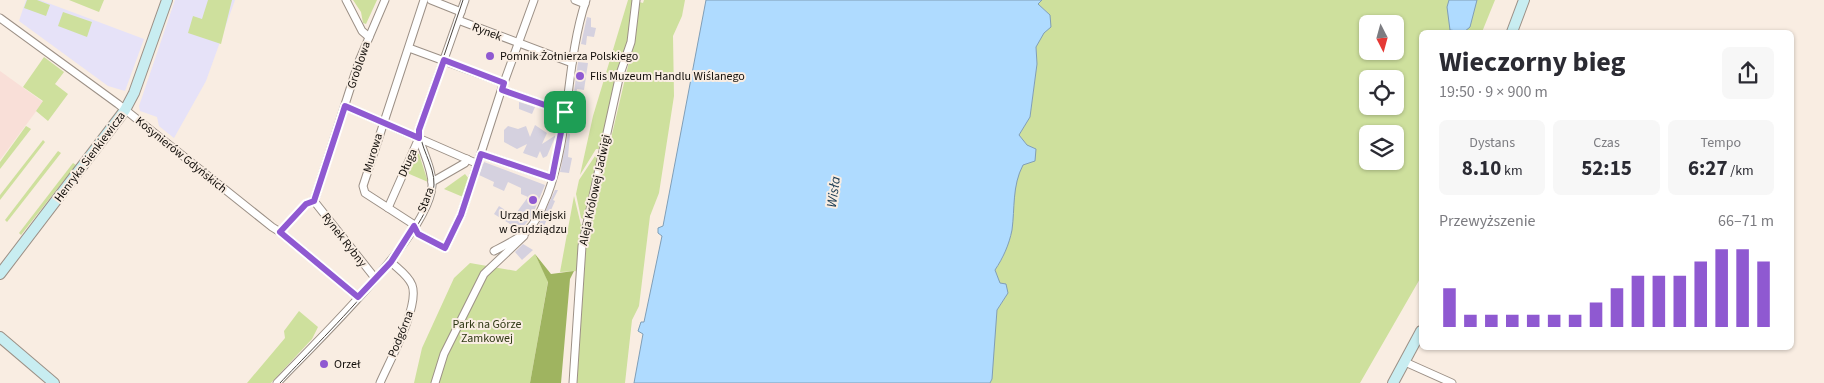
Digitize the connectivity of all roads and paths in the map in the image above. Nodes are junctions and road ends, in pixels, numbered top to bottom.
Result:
1 (167, 0) edge
2 (346, 0) edge
3 (385, 0) edge
4 (424, 0) edge
5 (431, 0) edge
6 (465, 0) edge
7 (534, 0) edge
8 (575, 0) edge
9 (636, 0) edge
10 (1524, 0) edge
11 (585, 2) edge
12 (459, 15) junction
13 (0, 18) edge
14 (1513, 30) edge
15 (369, 37) junction
16 (518, 44) junction
17 (409, 48) junction
18 (444, 60) junction
19 (572, 63) junction
20 (503, 86) junction
21 (345, 106) junction
22 (125, 110) junction
23 (565, 112) junction
24 (383, 121) junction
25 (419, 138) junction
26 (481, 154) junction
27 (467, 159) junction
28 (478, 164) junction
29 (552, 178) junction
30 (432, 182) junction
31 (314, 201) junction
32 (388, 208) junction
33 (414, 226) junction
34 (280, 232) junction
35 (524, 236) junction
36 (445, 248) joint
37 (494, 251) dead end
38 (391, 262) junction
39 (0, 274) edge
40 (374, 278) junction
41 (358, 297) junction
42 (1419, 335) edge
43 (0, 337) edge
44 (1405, 362) junction
45 (54, 383) edge
46 (277, 383) edge
47 (380, 383) edge
48 (435, 383) edge
49 (573, 383) edge
50 (1393, 383) edge
51 (1452, 383) edge

1 - 22 street, Henryka Sienkiewicza
2 - 15 street
3 - 15 street, Groblowa
4 - 17 street, Murowa
5 - 12 street
6 - 12 street
7 - 16 street
8 - 11 street
9 - 49 street, Aleja Królowej Jadwigi
10 - 14 street
11 - 19 street
12 - 16 street, Rynek
12 - 18 street, Rynek
13 - 22 street, Kosynierów Gdyńskich
15 - 21 street, Groblowa
16 - 19 street
16 - 20 street, Rynek
17 - 18 street
17 - 24 street, Murowa
18 - 20 street
18 - 25 street, Długa
19 - 23 street
20 - 23 street
20 - 26 street, Rynek
21 - 24 street
21 - 31 street, Groblowa
22 - 34 street, Kosynierów Gdyńskich
22 - 39 street, Henryka Sienkiewicza
23 - 29 street
24 - 25 street
24 - 32 street, Murowa
25 - 27 street
25 - 30 street, Stara
25 - 32 street, Długa
26 - 28 street, Rynek
26 - 29 street
27 - 28 street
27 - 30 street
28 - 36 street, Rynek
29 - 35 street
30 - 33 street, Stara
31 - 34 street
31 - 40 street, Rynek Rybny
32 - 33 street, Murowa
33 - 36 street, Murowa
33 - 38 street, Stara
34 - 41 street, Kosynierów Gdyńskich
35 - 37 street
35 - 48 street
38 - 40 street, Stara
38 - 47 street, Podgórna
40 - 41 street, Stara
41 - 46 street, Stara
42 - 44 street
43 - 45 street
44 - 50 street
44 - 51 street

